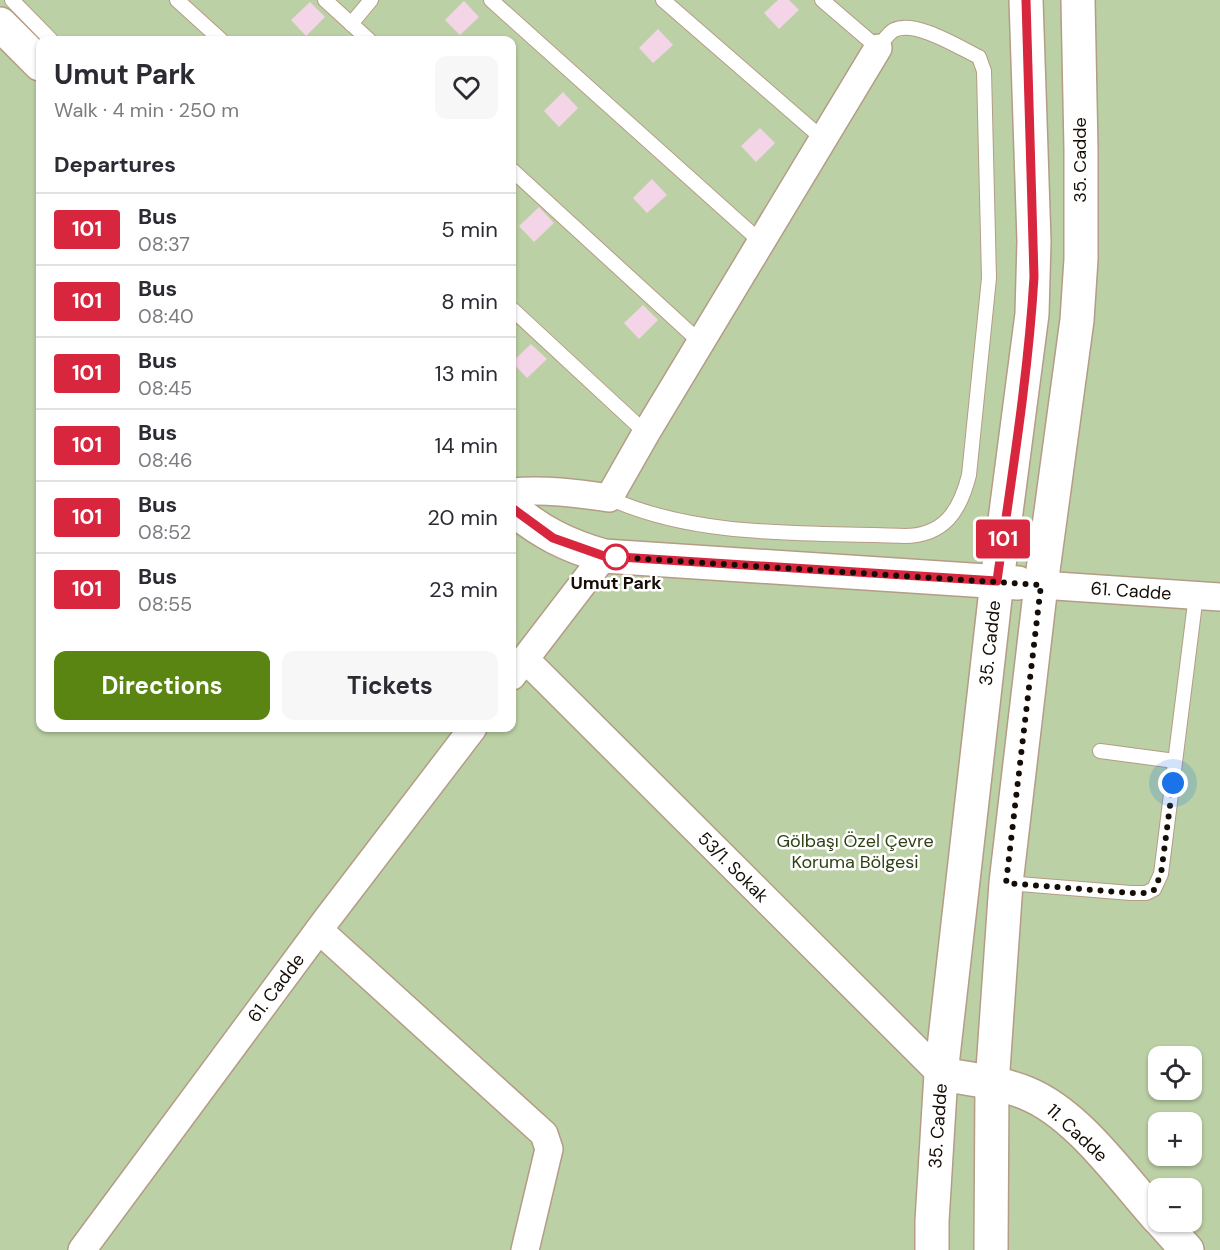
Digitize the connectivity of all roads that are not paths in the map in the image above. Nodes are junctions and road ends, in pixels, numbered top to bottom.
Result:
1 (12, 0) edge
2 (177, 0) edge
3 (325, 0) edge
4 (371, 0) edge
5 (491, 0) edge
6 (663, 0) edge
7 (822, 0) edge
8 (1026, 0) edge
9 (1078, 0) edge
10 (0, 24) edge
11 (351, 24) junction
12 (47, 36) edge
13 (217, 36) edge
14 (364, 36) edge
15 (878, 48) junction
16 (36, 60) edge
17 (823, 139) junction
18 (516, 174) edge
19 (761, 242) junction
20 (516, 313) edge
21 (700, 342) junction
22 (646, 433) junction
23 (516, 492) edge
24 (609, 498) junction
25 (516, 511) edge
26 (604, 556) junction
27 (997, 581) junction
28 (1041, 585) junction
29 (1208, 596) edge
30 (518, 668) edge
31 (470, 732) edge
32 (1100, 751) dead end
33 (1176, 761) junction
34 (1006, 883) junction
35 (319, 930) junction
36 (941, 1074) junction
37 (992, 1084) junction
38 (1148, 1207) edge
39 (1171, 1232) edge
40 (82, 1250) edge
41 (525, 1250) edge
42 (932, 1250) edge
43 (991, 1250) edge
44 (1187, 1250) edge

1 - 12 lane
2 - 13 lane
3 - 11 lane
4 - 11 lane
5 - 19 lane
6 - 17 lane
7 - 15 lane
8 - 27 street, 35. Cadde
9 - 28 street, 35. Cadde
10 - 16 street
11 - 14 lane
15 - 17 street
15 - 24 lane
17 - 19 street
18 - 21 lane
19 - 21 street
20 - 22 lane
21 - 22 street
22 - 24 street
23 - 24 street
25 - 26 street
26 - 27 street
26 - 30 street
27 - 28 street
27 - 36 street, 35. Cadde
28 - 29 street, 61. Cadde
28 - 34 street, 35. Cadde
29 - 33 lane
30 - 36 street, 53/1. Sokak
31 - 35 street, 61. Cadde
32 - 33 lane
33 - 34 lane
34 - 37 street, 35. Cadde
35 - 40 street, 61. Cadde
35 - 41 street
36 - 37 street, 11. Cadde
36 - 42 street, 35. Cadde
37 - 38 street, 11. Cadde
37 - 43 street, 35. Cadde
39 - 44 street, 11. Cadde

